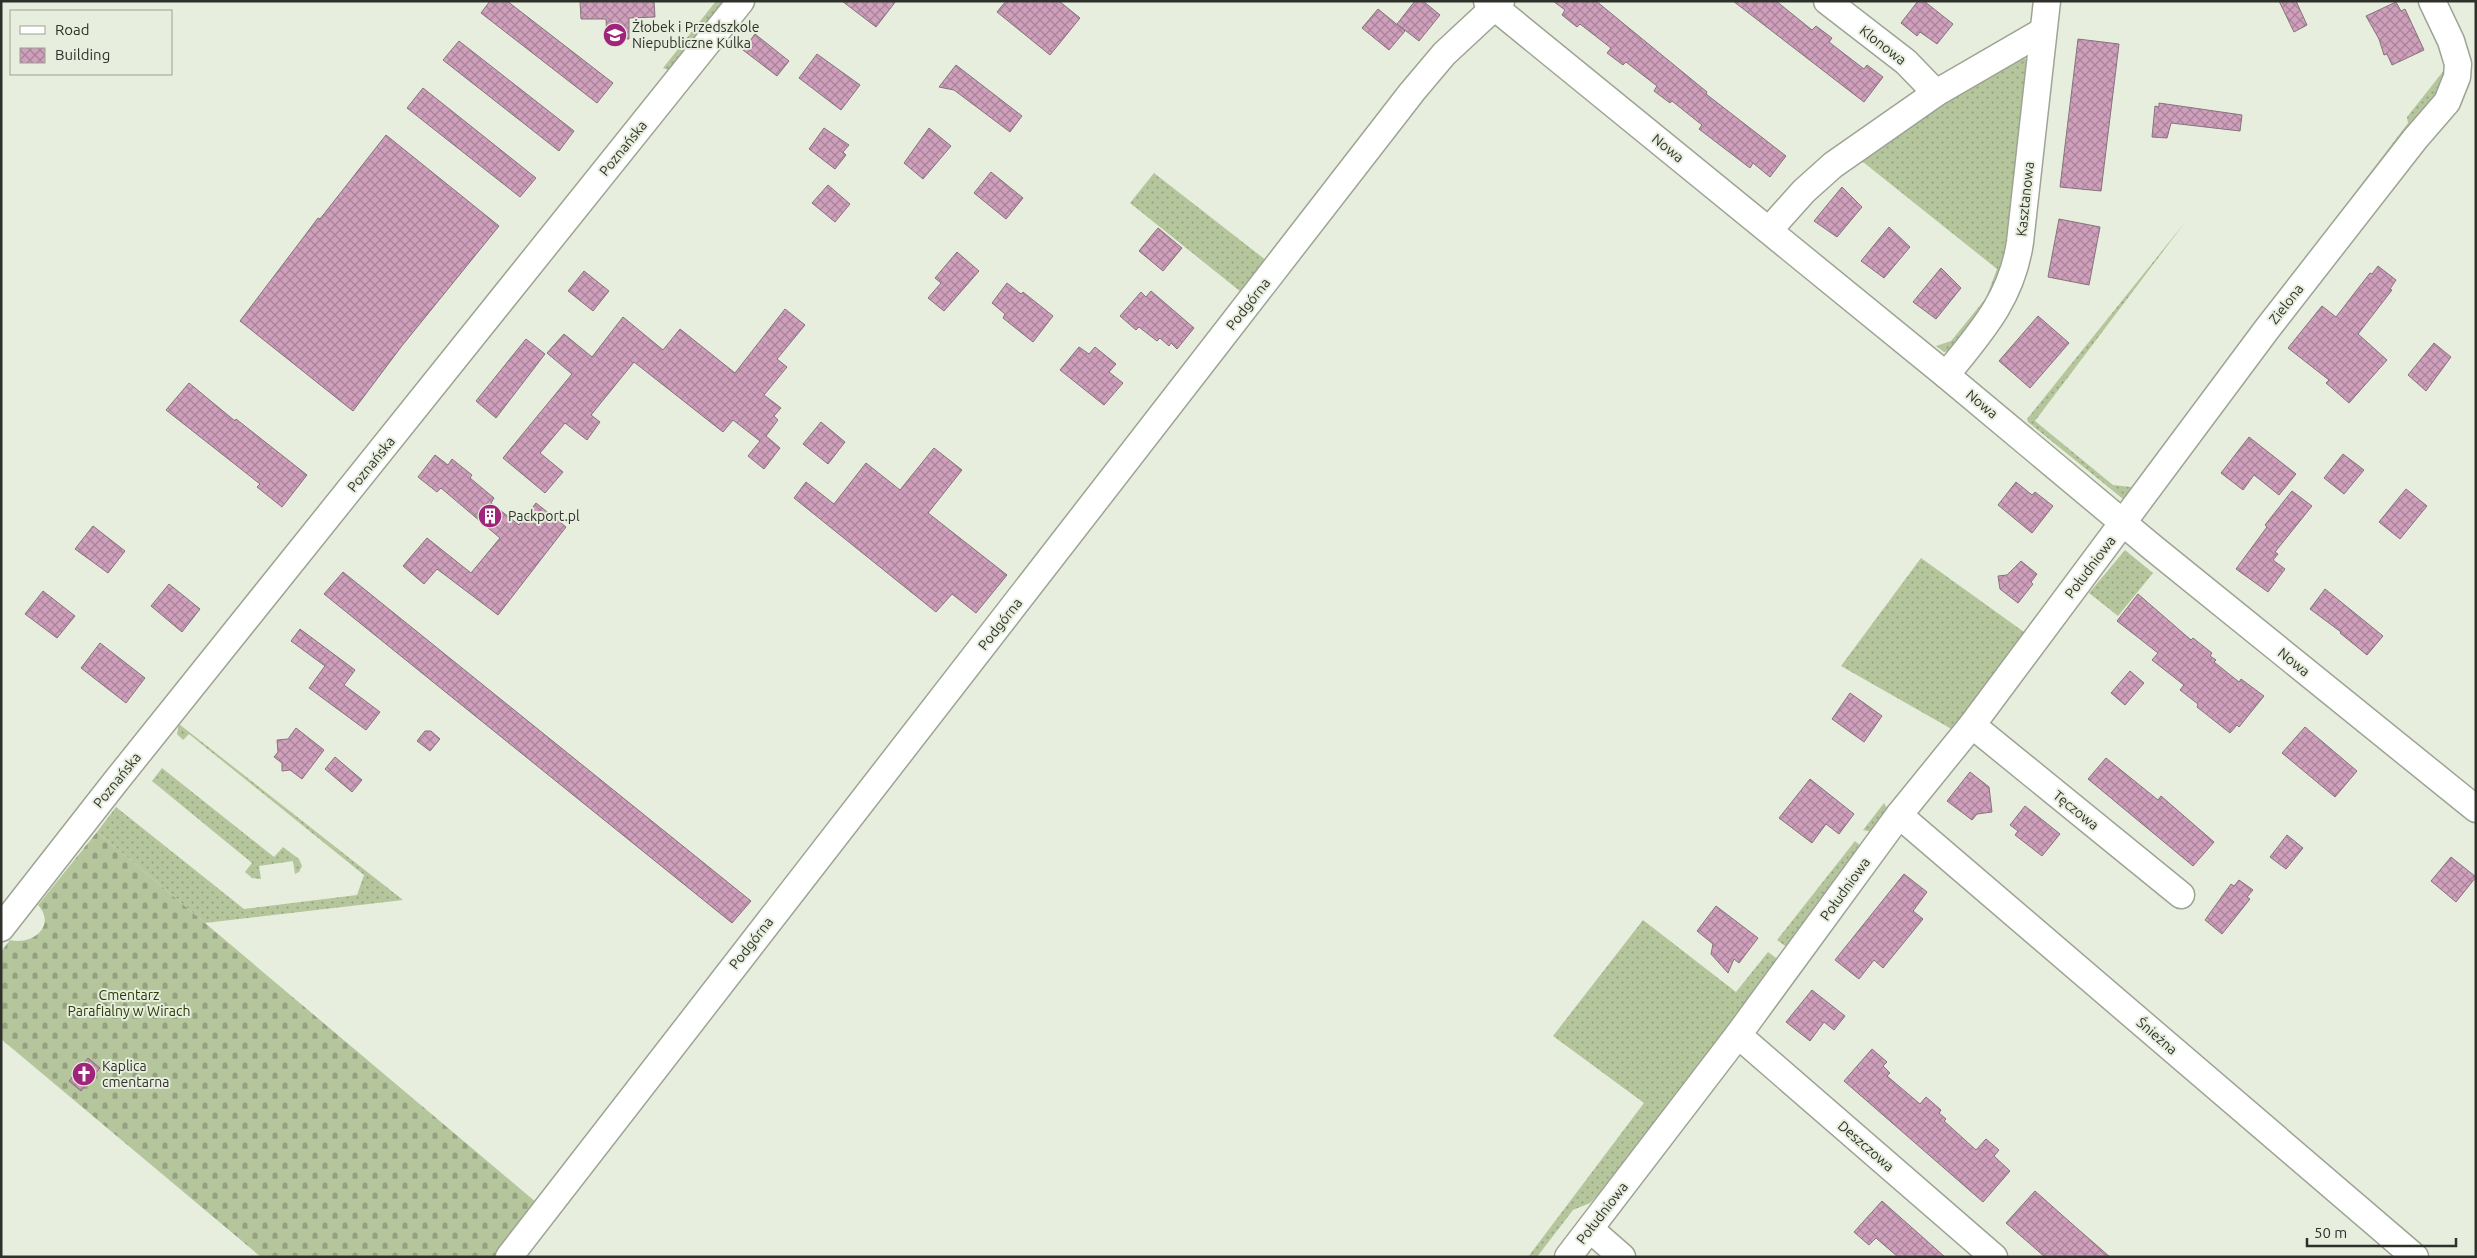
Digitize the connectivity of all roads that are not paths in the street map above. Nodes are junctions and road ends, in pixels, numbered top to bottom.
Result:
1 (741, 1) edge
2 (1827, 1) edge
3 (2047, 1) edge
4 (2432, 1) edge
5 (1494, 3) edge
6 (2043, 31) junction
7 (1936, 93) junction
8 (1769, 230) junction
9 (1946, 374) junction
10 (2123, 522) junction
11 (1972, 724) junction
12 (2476, 809) edge
13 (1899, 815) junction
14 (2181, 895) dead end
15 (1, 928) edge
16 (1738, 1035) junction
17 (1590, 1229) junction
18 (509, 1257) edge
19 (1568, 1257) edge
20 (1622, 1257) edge
21 (1994, 1257) edge
22 (2414, 1257) edge

1 - 15 street, Poznańska
2 - 7 street, Klonowa
3 - 6 street, Kasztanowa
4 - 10 street, Zielona
5 - 8 street, Nowa
5 - 18 street, Podgórna
6 - 7 street
6 - 9 street, Kasztanowa
7 - 8 street
8 - 9 street, Nowa
9 - 10 street, Nowa
10 - 11 street, Południowa
10 - 12 street, Nowa
11 - 13 street, Południowa
11 - 14 street, Tęczowa
13 - 16 street, Południowa
13 - 22 street, Śnieżna
16 - 17 street, Południowa
16 - 21 street, Deszczowa
17 - 19 street, Południowa
17 - 20 street

